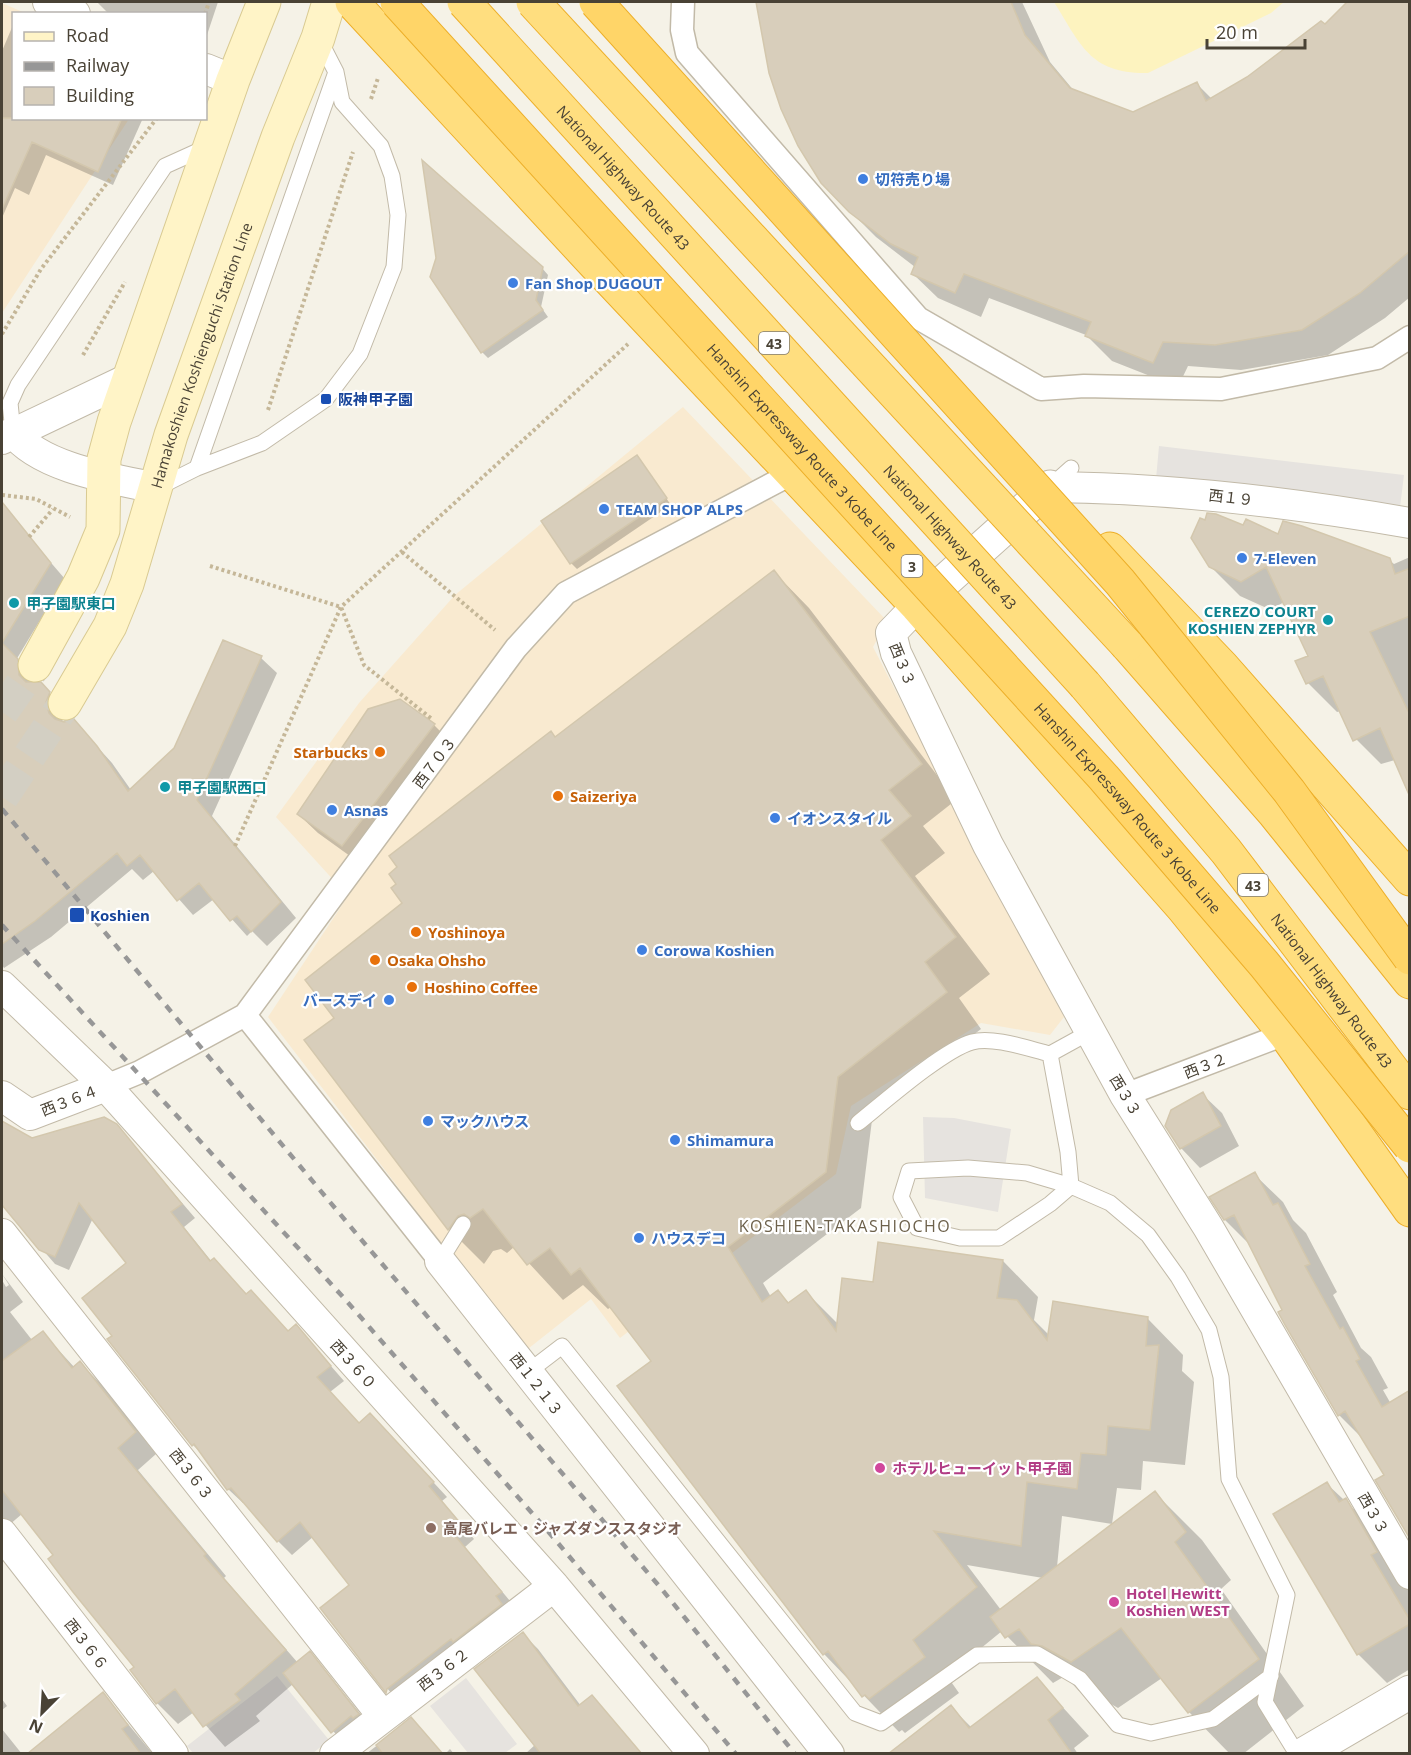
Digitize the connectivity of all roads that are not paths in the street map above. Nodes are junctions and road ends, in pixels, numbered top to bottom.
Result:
1 (48, 2) edge
2 (264, 2) edge
3 (329, 2) edge
4 (352, 2) edge
5 (397, 2) edge
6 (464, 2) edge
7 (532, 2) edge
8 (596, 2) edge
9 (609, 2) edge
10 (683, 2) edge
11 (70, 12) edge
12 (318, 38) junction
13 (336, 72) junction
14 (219, 75) edge
15 (211, 145) junction
16 (1410, 337) edge
17 (128, 379) junction
18 (7, 436) edge
19 (196, 468) junction
20 (793, 473) junction
21 (104, 477) junction
22 (1061, 478) junction
23 (156, 488) junction
24 (1410, 523) edge
25 (917, 606) junction
26 (35, 665) tunnel mouth
27 (65, 703) tunnel mouth
28 (1410, 879) edge
29 (1410, 958) edge
30 (1410, 982) edge
31 (2, 986) edge
32 (245, 1015) junction
33 (1090, 1032) junction
34 (1286, 1034) junction
35 (1050, 1054) junction
36 (106, 1086) junction
37 (1410, 1094) edge
38 (1125, 1095) junction
39 (2, 1096) edge
40 (858, 1123) dead end
41 (1410, 1146) edge
42 (1071, 1186) junction
43 (1410, 1210) edge
44 (463, 1224) dead end
45 (2, 1234) edge
46 (440, 1261) junction
47 (528, 1372) junction
48 (2, 1534) edge
49 (1410, 1574) edge
50 (554, 1586) junction
51 (1271, 1676) junction
52 (1410, 1692) edge
53 (382, 1715) junction
54 (173, 1754) edge
55 (335, 1754) edge
56 (694, 1754) edge
57 (829, 1754) edge
58 (1297, 1754) edge
59 (1304, 1754) edge

1 - 11 street
2 - 14 main road
3 - 12 main road, Hamakoshien Koshienguchi Station Line
4 - 20 highway
5 - 41 highway, Hanshin Expressway Route 3 Kobe Line / 3, bridge
6 - 37 highway, National Highway Route 43 / 43, bridge
7 - 30 highway, bridge
8 - 29 highway, bridge
9 - 22 highway
10 - 16 street
12 - 13 lane
12 - 23 main road, Hamakoshien Koshienguchi Station Line
13 - 19 lane
13 - 19 lane
14 - 15 main road
15 - 17 main road
15 - 18 lane
17 - 18 street
17 - 21 main road
18 - 21 street
19 - 23 lane
20 - 25 highway
20 - 32 street, 西７０３
21 - 23 street
21 - 26 main road
22 - 24 street, 西１９
22 - 25 street
22 - 28 highway
23 - 27 main road, Hamakoshien Koshienguchi Station Line
25 - 33 street, 西３３
25 - 34 highway
31 - 36 street, 西３６０
32 - 36 street, 西７０３
32 - 46 street, 西１２１３
33 - 35 lane
33 - 38 street, 西３３
34 - 38 street, 西３２
34 - 43 highway
35 - 40 lane
35 - 42 lane
36 - 39 street, 西３６４
36 - 50 street, 西３６０
38 - 49 street, 西３３
42 - 42 lane
42 - 51 lane
44 - 46 lane
45 - 53 street, 西３６３
46 - 47 street, 西１２１３
47 - 51 lane
47 - 57 street, 西１２１３
48 - 54 street, 西３６６
50 - 53 street, 西３６２
50 - 56 street, 西３６０
51 - 58 lane
52 - 59 street
53 - 55 street, 西３６２

